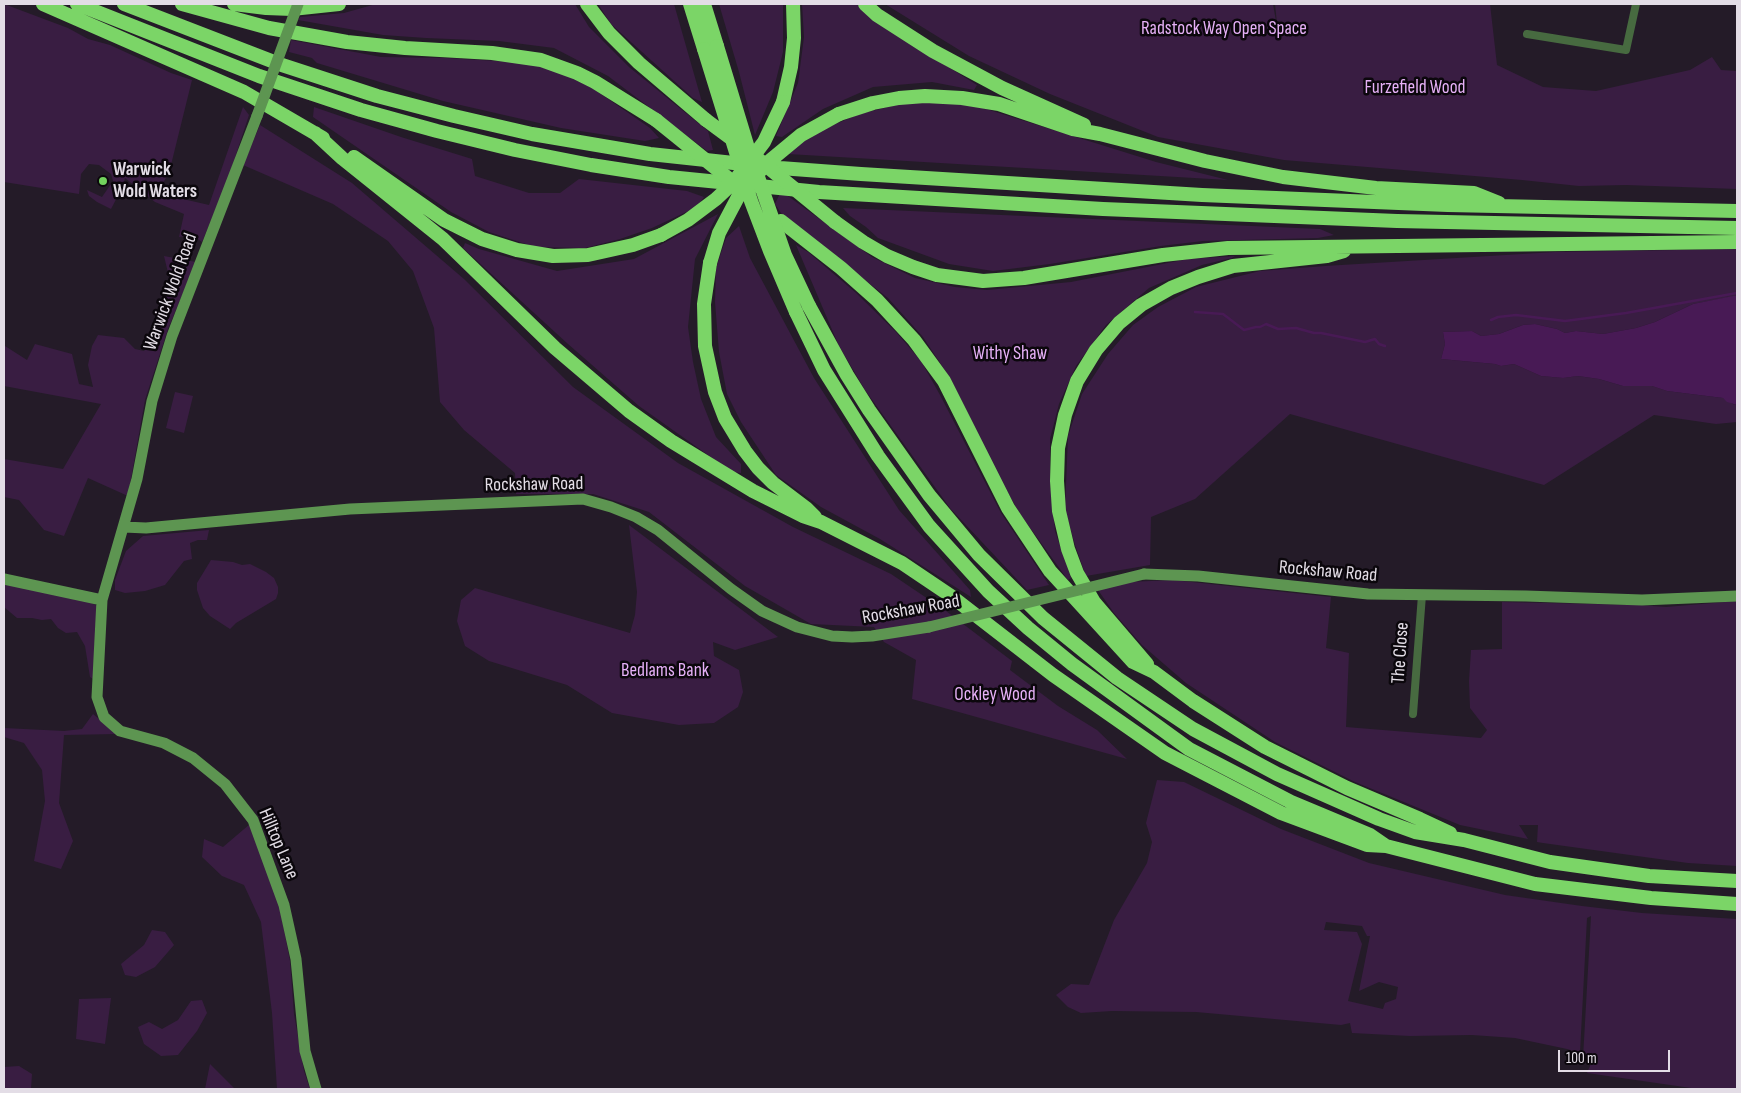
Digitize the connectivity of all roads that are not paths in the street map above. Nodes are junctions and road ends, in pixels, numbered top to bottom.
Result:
1 (43, 4) edge
2 (77, 4) edge
3 (124, 4) edge
4 (182, 4) edge
5 (234, 4) edge
6 (298, 4) edge
7 (339, 4) edge
8 (587, 4) edge
9 (690, 4) edge
10 (704, 4) edge
11 (793, 4) edge
12 (866, 4) edge
13 (1636, 4) edge
14 (1527, 34) dead end
15 (710, 48) junction
16 (314, 134) junction
17 (1100, 134) junction
18 (1509, 206) junction
19 (1737, 211) edge
20 (1737, 228) edge
21 (1737, 242) edge
22 (1361, 246) junction
23 (802, 309) junction
24 (821, 522) junction
25 (124, 527) junction
26 (4, 579) edge
27 (1422, 594) junction
28 (1737, 596) edge
29 (102, 600) junction
30 (1154, 672) junction
31 (1413, 714) dead end
32 (1464, 840) junction
33 (1386, 846) junction
34 (1737, 881) edge
35 (1737, 904) edge
36 (316, 1089) edge

1 - 16 highway
2 - 20 highway
3 - 18 highway
4 - 30 highway, bridge
5 - 7 highway
6 - 25 street, Warwick Wold Road, bridge
8 - 22 highway, bridge
9 - 15 highway
10 - 15 highway
11 - 16 highway, bridge
12 - 17 highway
13 - 14 street
15 - 23 highway, bridge
16 - 24 highway
17 - 18 highway
17 - 24 highway, bridge
18 - 19 highway
21 - 22 highway
22 - 30 highway
23 - 32 highway
23 - 33 highway
24 - 33 highway
25 - 27 street, Rockshaw Road, bridge
25 - 29 street, Warwick Wold Road
26 - 29 street
27 - 28 street, Rockshaw Road
27 - 31 street, The Close
29 - 36 street, Hilltop Lane
30 - 32 highway
32 - 34 highway
33 - 35 highway

